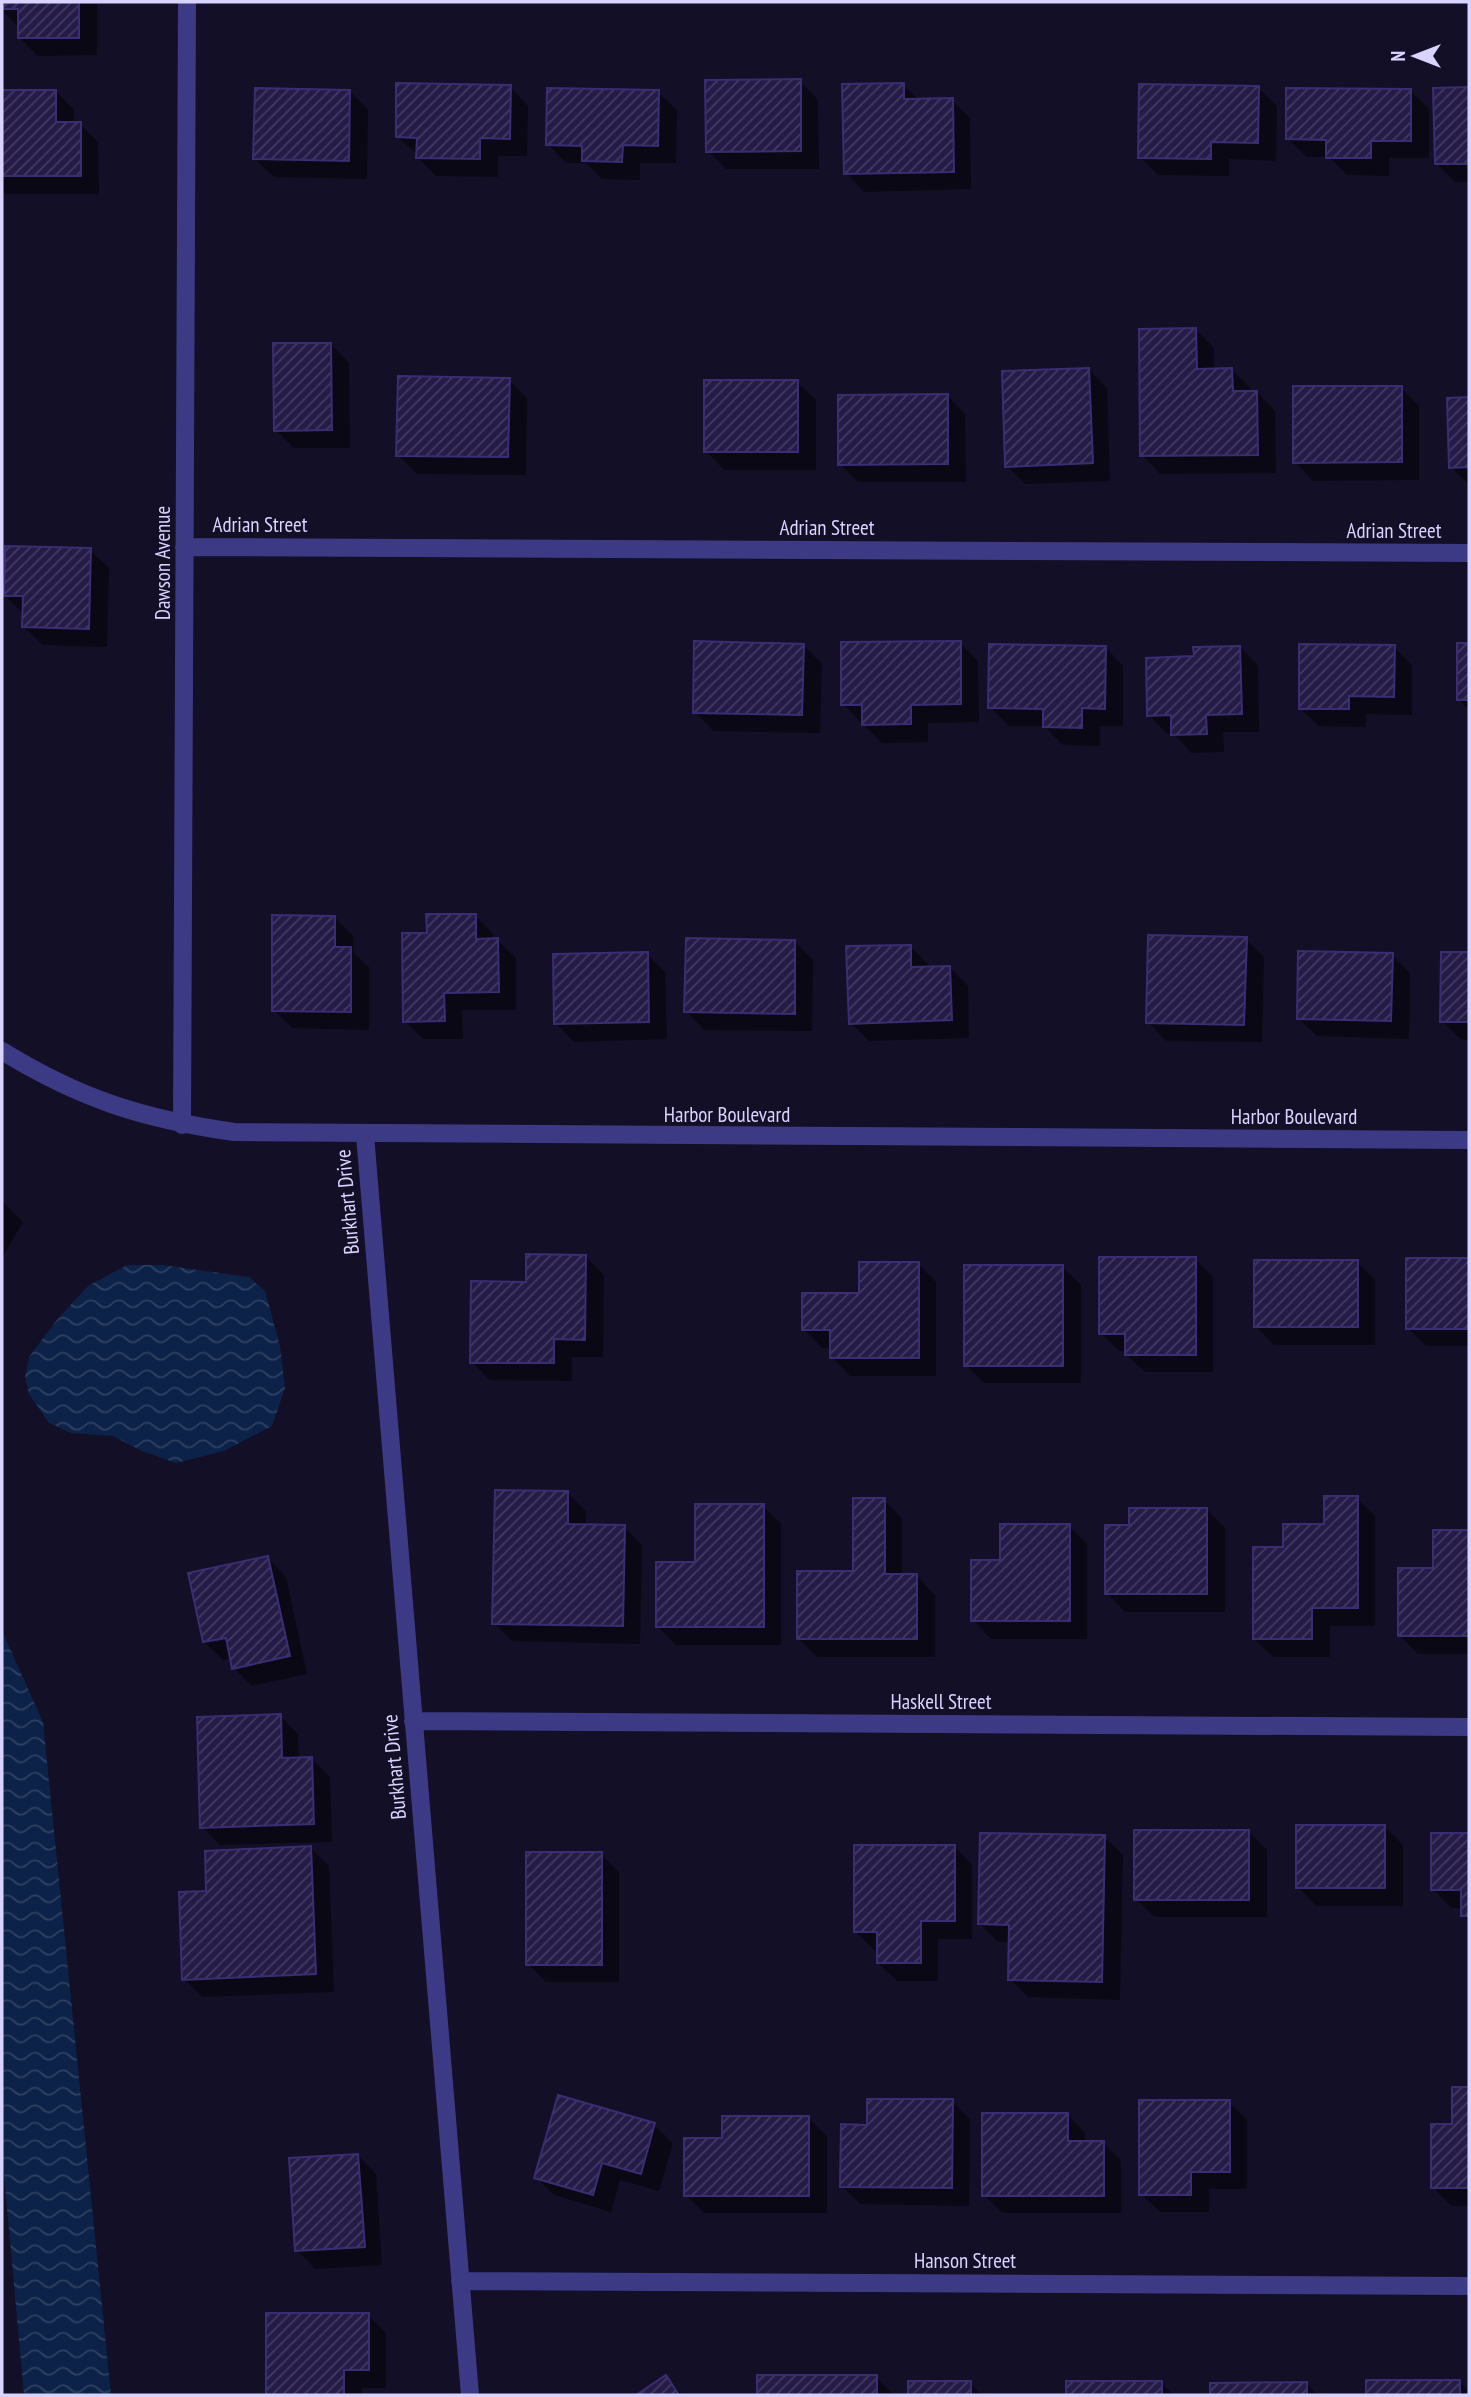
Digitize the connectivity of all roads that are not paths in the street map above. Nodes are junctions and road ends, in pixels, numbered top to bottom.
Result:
1 (187, 2) edge
2 (184, 547) junction
3 (1469, 553) edge
4 (2, 1051) edge
5 (182, 1125) junction
6 (365, 1135) junction
7 (1469, 1140) edge
8 (413, 1721) junction
9 (1469, 1727) edge
10 (460, 2281) junction
11 (1469, 2286) edge
12 (470, 2395) edge

1 - 2 street, Dawson Avenue
2 - 3 street, Adrian Street
2 - 5 street, Dawson Avenue
4 - 5 street, Harbor Boulevard
5 - 6 street, Harbor Boulevard
6 - 7 street, Harbor Boulevard
6 - 8 street, Burkhart Drive
8 - 9 street, Haskell Street
8 - 10 street, Burkhart Drive
10 - 11 street, Hanson Street
10 - 12 street, Burkhart Drive

